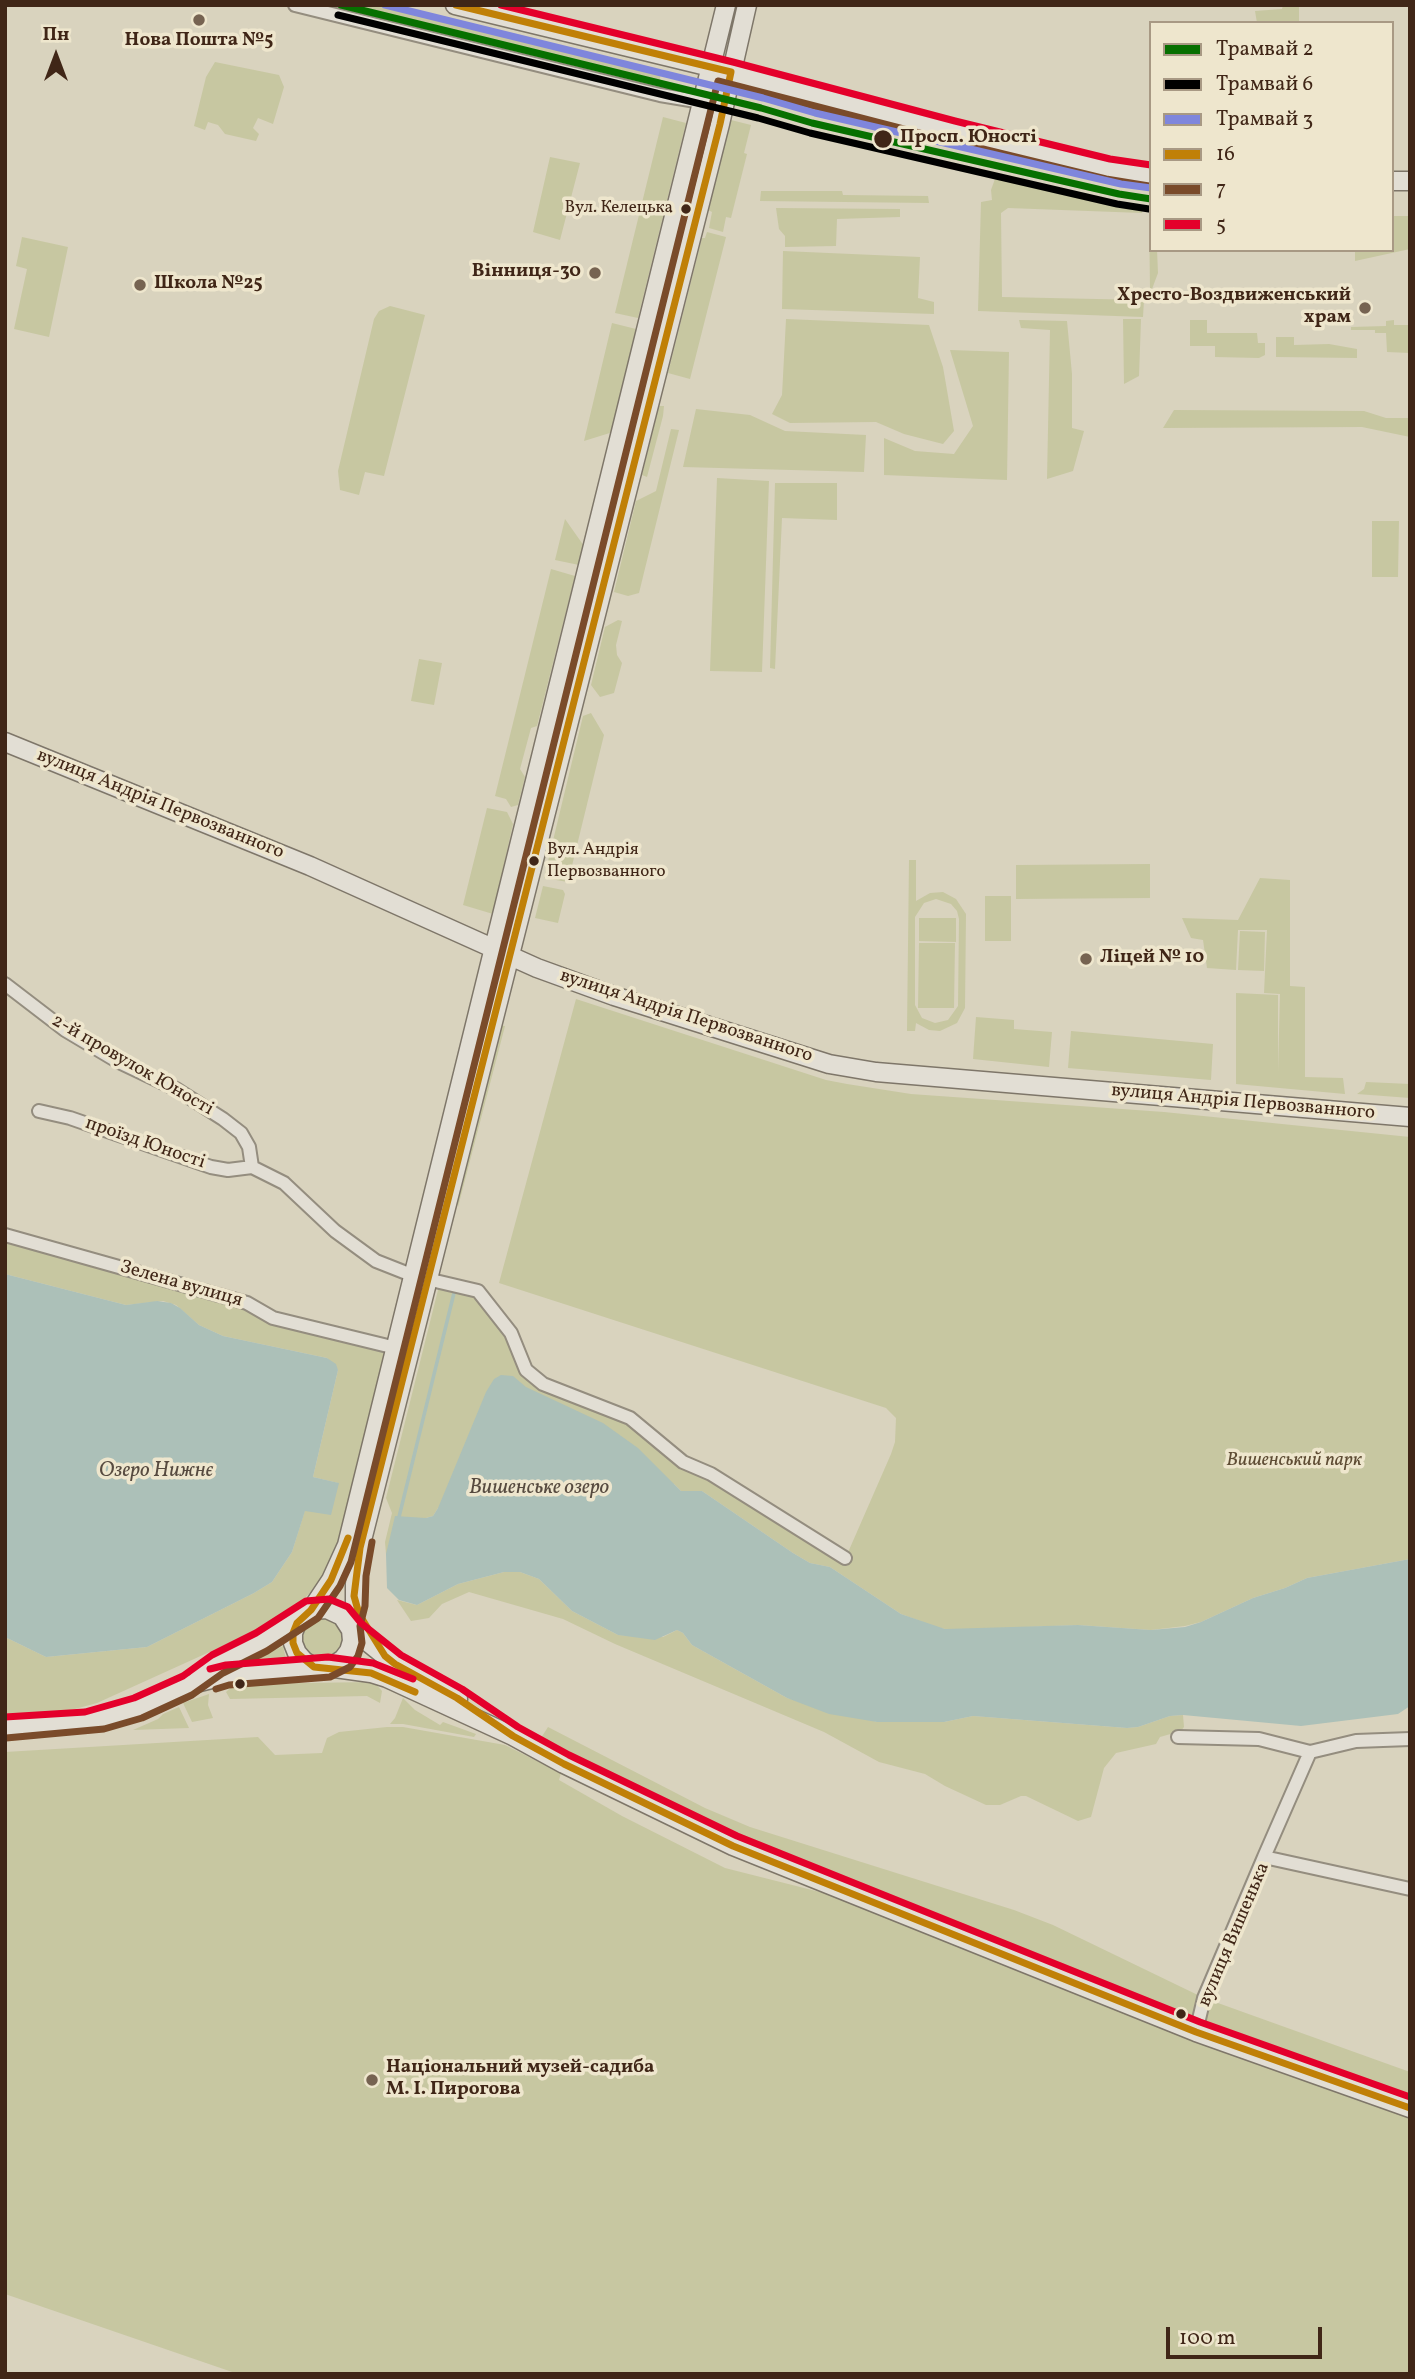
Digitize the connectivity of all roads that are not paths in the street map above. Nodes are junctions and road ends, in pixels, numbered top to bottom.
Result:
1 (295, 5) edge
2 (455, 5) edge
3 (726, 5) edge
4 (747, 5) edge
5 (710, 68) junction
6 (731, 72) junction
7 (702, 102) junction
8 (1149, 176) edge
9 (607, 486) junction
10 (627, 490) junction
11 (559, 682) junction
12 (578, 687) junction
13 (5, 742) edge
14 (494, 949) junction
15 (510, 957) junction
16 (5, 984) edge
17 (39, 1111) dead end
18 (1410, 1117) edge
19 (252, 1167) junction
20 (5, 1235) edge
21 (420, 1277) junction
22 (396, 1349) junction
23 (845, 1558) dead end
24 (355, 1604) junction
25 (307, 1613) junction
26 (349, 1626) junction
27 (385, 1656) junction
28 (321, 1667) junction
29 (188, 1685) junction
30 (5, 1728) edge
31 (513, 1737) junction
32 (1178, 1737) dead end
33 (1410, 1739) edge
34 (1310, 1752) junction
35 (1265, 1857) junction
36 (1410, 1889) edge
37 (1196, 2032) junction
38 (1410, 2108) edge

1 - 7 street
2 - 5 main road
3 - 5 main road
4 - 6 main road
5 - 6 main road
5 - 7 main road
6 - 8 main road
6 - 10 main road
7 - 9 main road
9 - 10 main road
9 - 11 main road
10 - 12 main road
11 - 12 main road
11 - 14 main road
12 - 15 main road
13 - 14 main road, вулиця Андрія Первозванного
14 - 15 main road, вулиця Андрія Первозванного
14 - 21 main road
15 - 18 main road, вулиця Андрія Первозванного
15 - 21 main road
16 - 19 street, 2-й провулок Юності
17 - 19 street, проїзд Юності
19 - 21 street
20 - 22 street, Зелена вулиця
21 - 22 main road
21 - 23 street
21 - 24 main road
22 - 25 main road
24 - 26 main road
24 - 27 main road
25 - 26 main road
25 - 28 main road
25 - 29 main road
26 - 27 main road
26 - 28 main road
27 - 31 main road
28 - 29 main road
28 - 31 main road
29 - 30 main road
31 - 37 main road
32 - 34 street
33 - 34 street
34 - 35 street
35 - 36 street, вулиця Вишенька
35 - 37 street, вулиця Вишенька
37 - 38 main road

